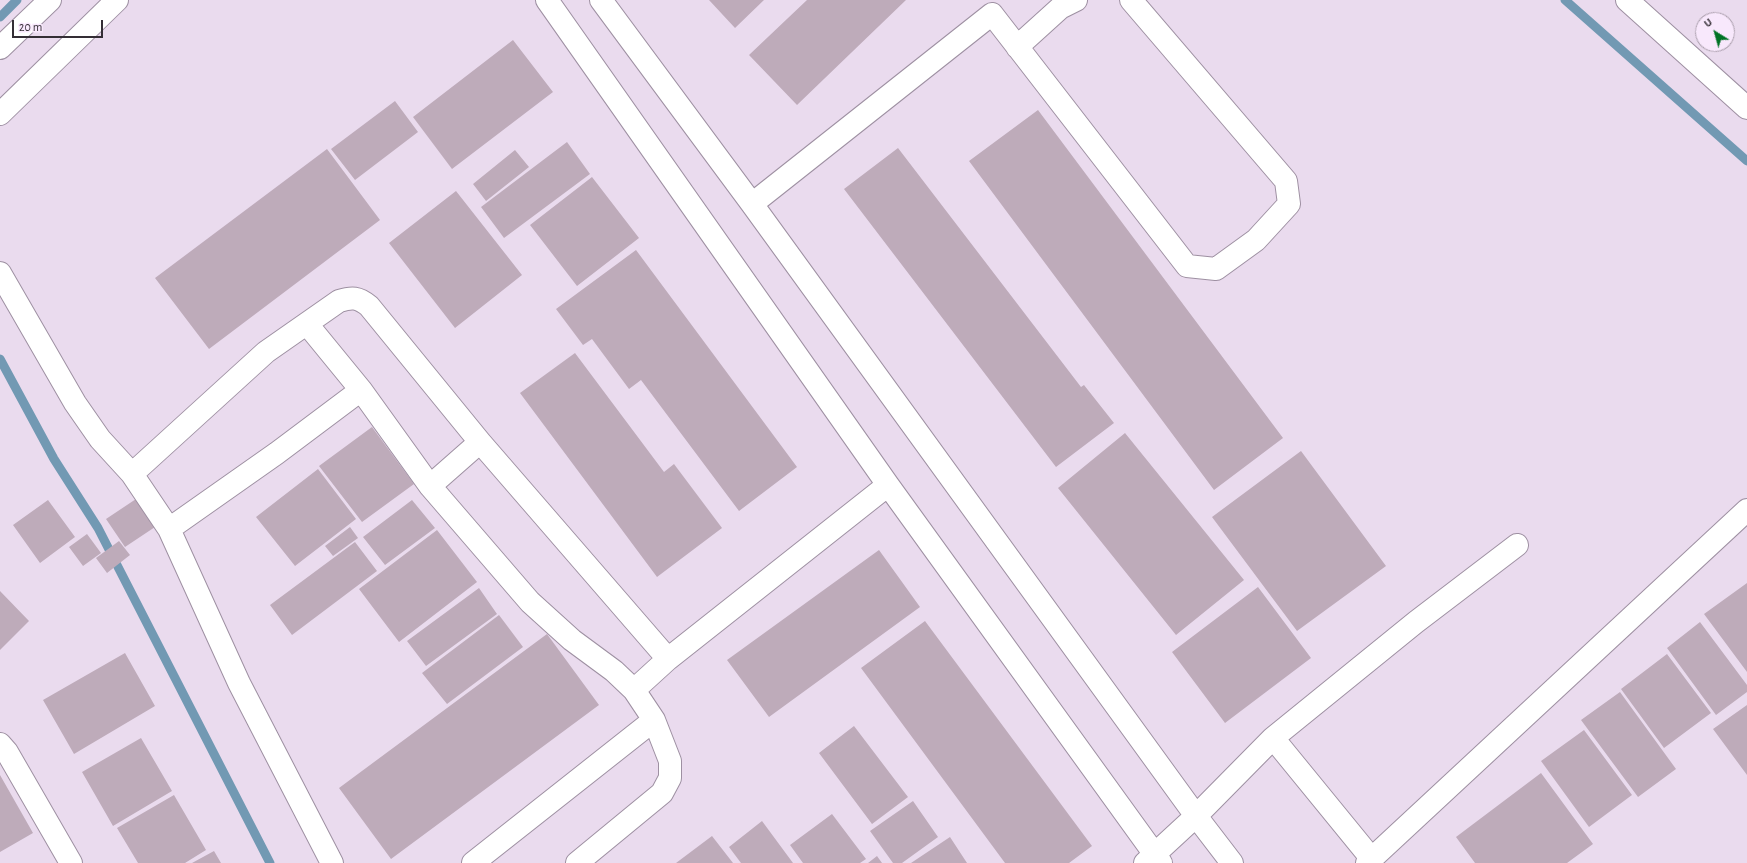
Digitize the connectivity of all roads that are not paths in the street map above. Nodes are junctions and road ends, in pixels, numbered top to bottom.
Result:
1 (50, 0) edge
2 (117, 0) edge
3 (547, 0) edge
4 (601, 0) edge
5 (1076, 0) edge
6 (1131, 0) edge
7 (1634, 2) edge
8 (987, 7) edge
9 (1017, 47) junction
10 (0, 48) edge
11 (1747, 108) edge
12 (0, 114) edge
13 (752, 204) junction
14 (0, 273) edge
15 (307, 324) junction
16 (361, 390) junction
17 (480, 442) junction
18 (132, 474) junction
19 (888, 484) junction
20 (430, 486) junction
21 (1747, 510) edge
22 (169, 529) junction
23 (1517, 545) dead end
24 (668, 659) junction
25 (634, 690) junction
26 (654, 720) junction
27 (1273, 738) junction
28 (0, 744) edge
29 (1196, 816) junction
30 (1153, 860) edge
31 (1369, 861) edge
32 (71, 863) edge
33 (332, 863) edge
34 (473, 863) edge
35 (576, 863) edge
36 (1232, 863) edge

1 - 10 main road
2 - 12 main road
3 - 19 main road
4 - 13 main road
5 - 9 main road
6 - 9 main road
7 - 11 main road
8 - 9 main road
8 - 13 main road
13 - 29 main road
14 - 18 main road
15 - 16 main road
15 - 17 main road
15 - 18 main road
16 - 20 main road
16 - 22 main road
17 - 20 main road
17 - 24 main road
18 - 22 main road
19 - 24 main road
19 - 30 main road
20 - 25 main road
21 - 31 main road
22 - 33 main road
23 - 27 main road
24 - 25 main road
25 - 26 main road
26 - 34 main road
26 - 35 main road
27 - 29 main road
27 - 31 main road
28 - 32 main road
29 - 30 main road
29 - 36 main road

